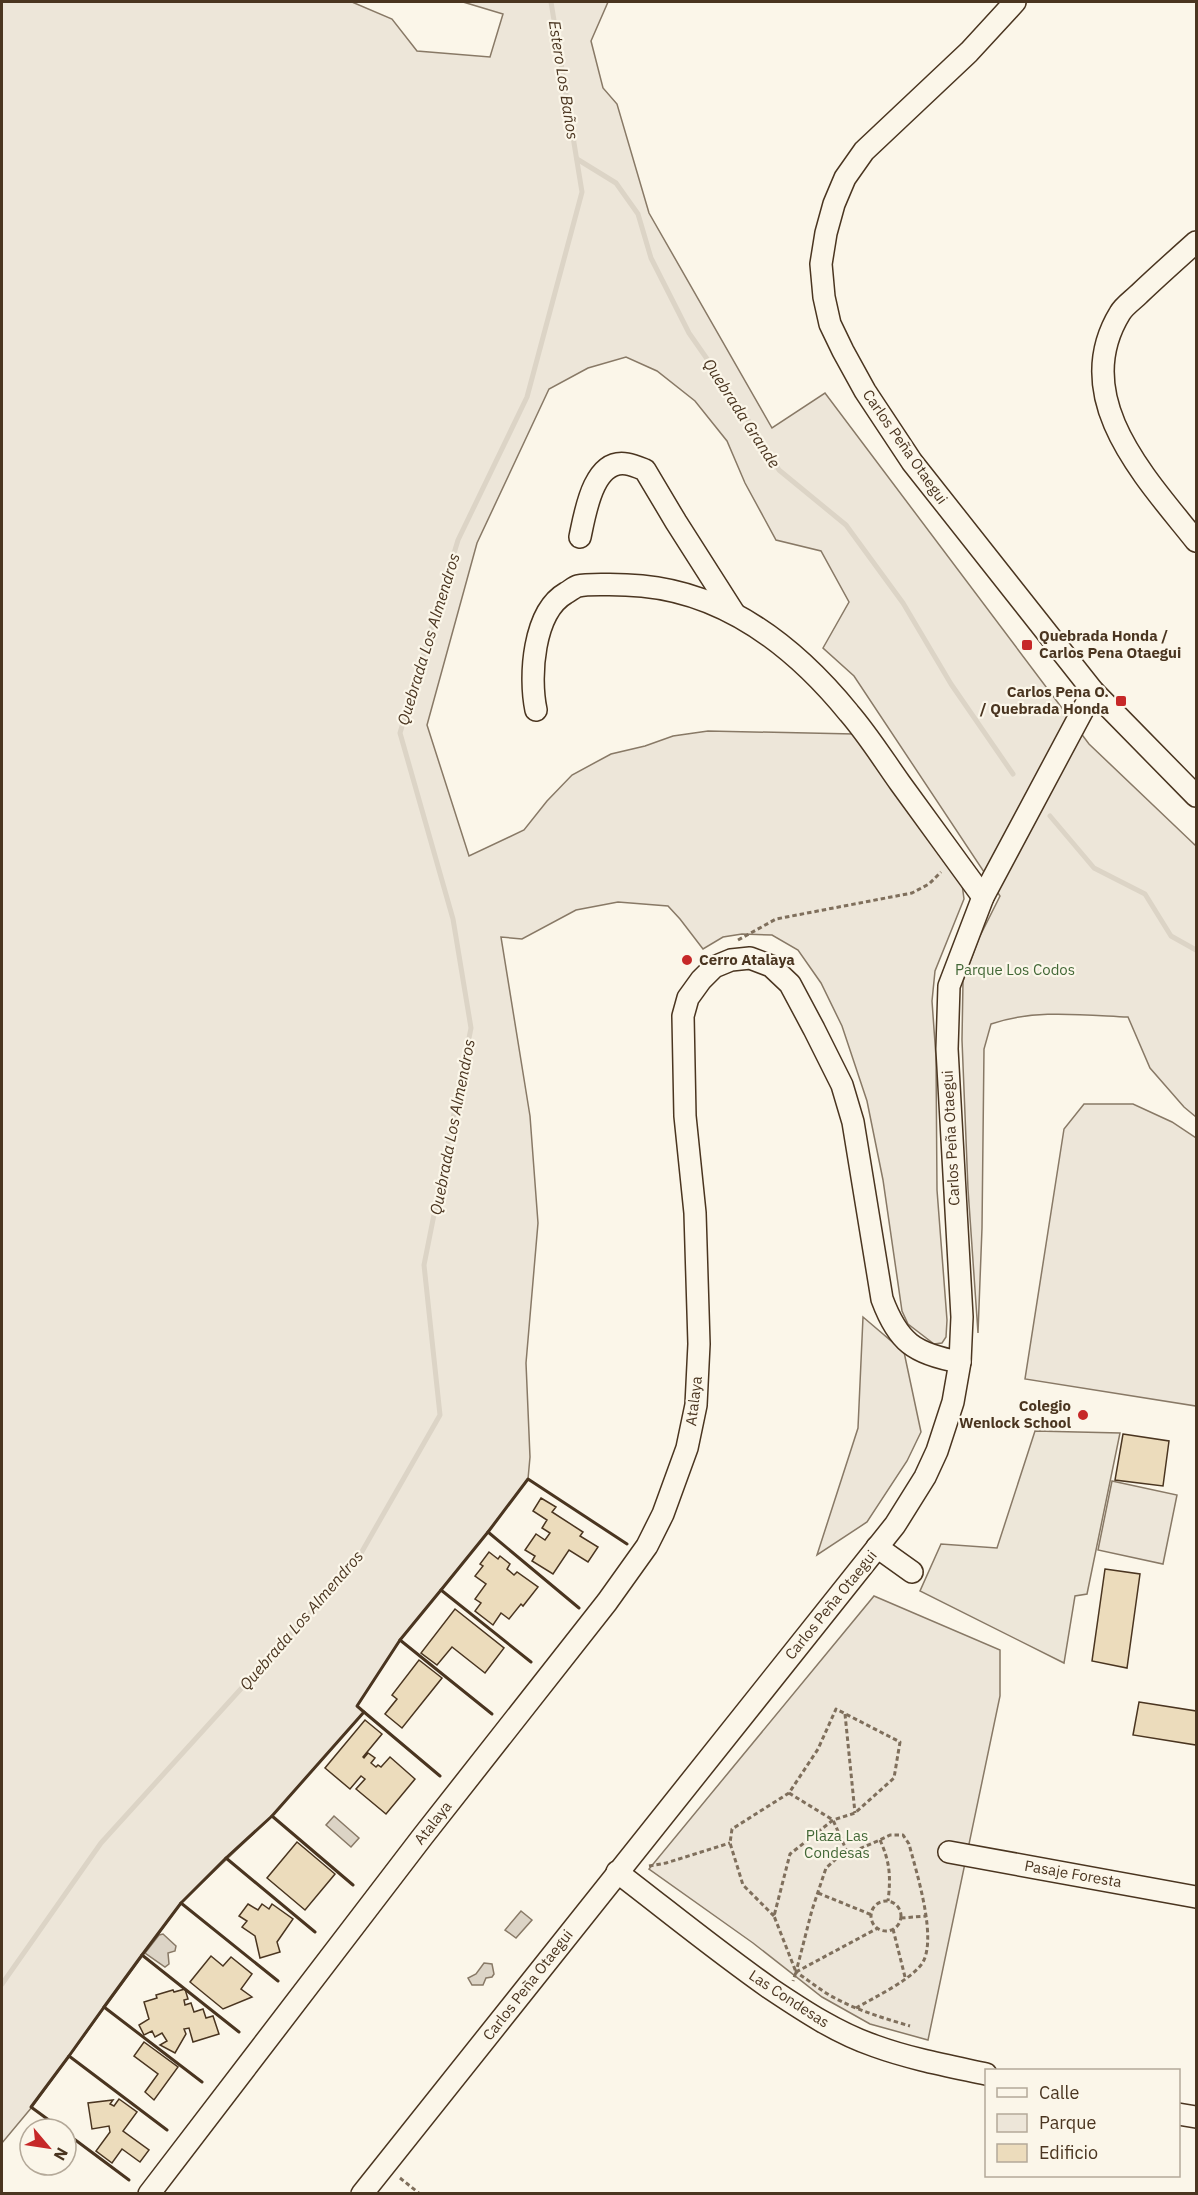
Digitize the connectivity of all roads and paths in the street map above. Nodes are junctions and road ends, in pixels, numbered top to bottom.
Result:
1 (1015, 2) edge
2 (1197, 242) edge
3 (580, 537) dead end
4 (1197, 541) edge
5 (734, 613) junction
6 (1093, 691) junction
7 (536, 710) dead end
8 (1197, 796) edge
9 (955, 858) junction
10 (983, 897) junction
11 (733, 944) dead end
12 (960, 1362) junction
13 (877, 1547) junction
14 (912, 1572) dead end
15 (845, 1714) junction
16 (789, 1793) junction
17 (855, 1813) junction
18 (833, 1820) junction
19 (880, 1840) junction
20 (730, 1843) junction
21 (949, 1852) dead end
22 (848, 1854) junction
23 (618, 1872) junction
24 (818, 1893) junction
25 (1197, 1897) edge
26 (888, 1901) junction
27 (872, 1915) junction
28 (774, 1916) junction
29 (927, 1916) junction
30 (901, 1918) junction
31 (878, 1928) junction
32 (893, 1929) junction
33 (796, 1972) junction
34 (906, 1977) junction
35 (786, 1998) junction
36 (856, 2008) junction
37 (910, 2026) dead end
38 (985, 2074) edge
39 (1180, 2114) edge
40 (1197, 2117) edge
41 (384, 2166) junction
42 (367, 2192) edge
43 (149, 2193) edge
44 (420, 2193) edge

1 - 6 street, Carlos Peña Otaegui
2 - 4 street
3 - 5 street
5 - 7 street
5 - 9 street
6 - 8 street
6 - 10 street, Carlos Peña Otaegui
9 - 10 street
9 - 11 path
10 - 12 street, Carlos Peña Otaegui
12 - 13 street, Carlos Peña Otaegui
12 - 43 street, Atalaya
13 - 14 street
13 - 23 street, Carlos Peña Otaegui
15 - 16 path
15 - 17 path
15 - 17 path
16 - 18 path
16 - 20 path
17 - 18 path
18 - 22 path
18 - 28 path
19 - 22 path
19 - 26 path
19 - 29 path
20 - 23 path
20 - 28 path
21 - 25 street, Pasaje Foresta
22 - 24 path
23 - 35 street, Las Condesas
23 - 41 street, Carlos Peña Otaegui
24 - 27 path
24 - 33 path
26 - 27 path
26 - 30 path
27 - 31 path
28 - 33 path
29 - 30 path
29 - 34 path
30 - 32 path
31 - 32 path
31 - 33 path
32 - 34 path
33 - 35 path
33 - 36 path
34 - 36 path
35 - 38 street, Las Condesas
36 - 37 path
39 - 40 street
41 - 42 street, Carlos Peña Otaegui
41 - 44 path

